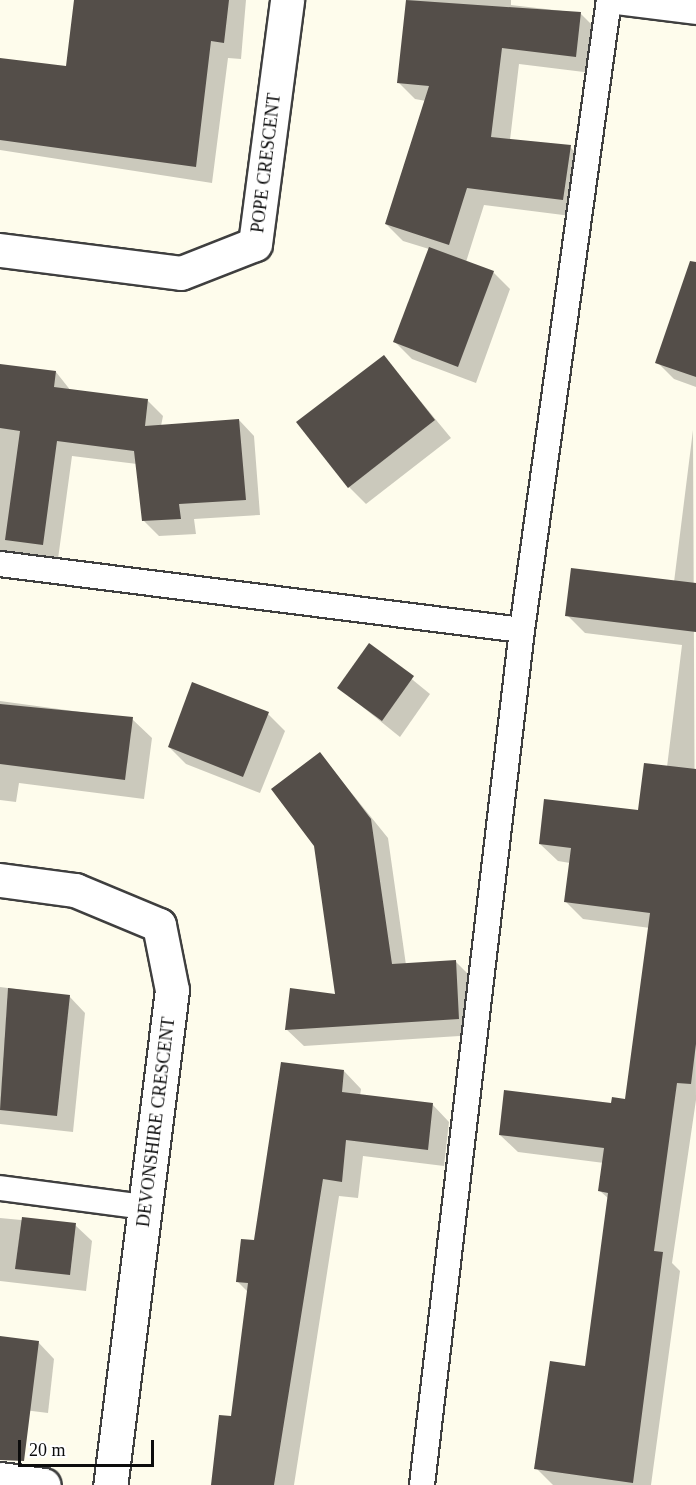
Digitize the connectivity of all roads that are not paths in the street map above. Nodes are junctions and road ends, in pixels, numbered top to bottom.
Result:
1 (287, 0) edge
2 (609, 1) edge
3 (696, 12) edge
4 (0, 250) edge
5 (0, 564) edge
6 (522, 630) junction
7 (0, 880) edge
8 (0, 1188) edge
9 (145, 1207) junction
10 (0, 1479) edge
11 (44, 1485) edge
12 (110, 1485) edge
13 (422, 1485) edge

1 - 4 street, POPE CRESCENT
2 - 3 lane
2 - 6 lane
5 - 6 lane
6 - 13 lane
7 - 9 street, DEVONSHIRE CRESCENT
8 - 9 lane
9 - 12 street, DEVONSHIRE CRESCENT
10 - 11 street

